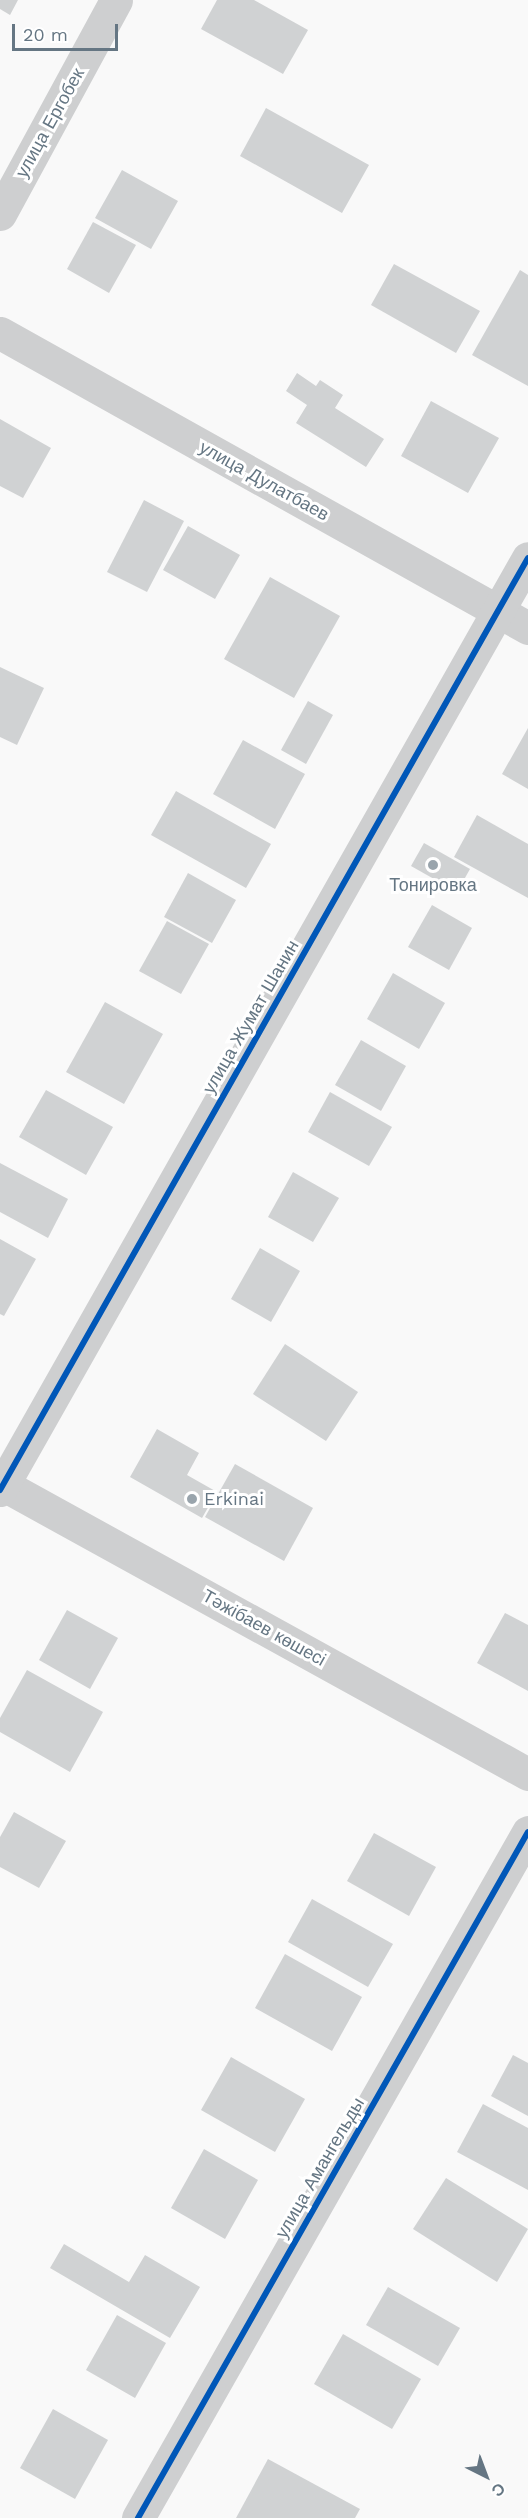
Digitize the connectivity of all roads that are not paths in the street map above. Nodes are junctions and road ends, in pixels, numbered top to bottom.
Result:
1 (116, 0) edge
2 (0, 214) edge
3 (0, 333) edge
4 (528, 558) edge
5 (498, 612) junction
6 (528, 628) edge
7 (1, 1486) edge
8 (528, 1774) edge
9 (528, 1832) edge
10 (138, 2518) edge

1 - 2 street, улица Ергобек
3 - 5 street, улица Дулатбаев
4 - 5 street, улица Жумат Шанин
5 - 6 street, улица Дулатбаев
5 - 7 street, улица Жумат Шанин
7 - 8 street, Тәжібаев көшесі
9 - 10 street, улица Амангельды

